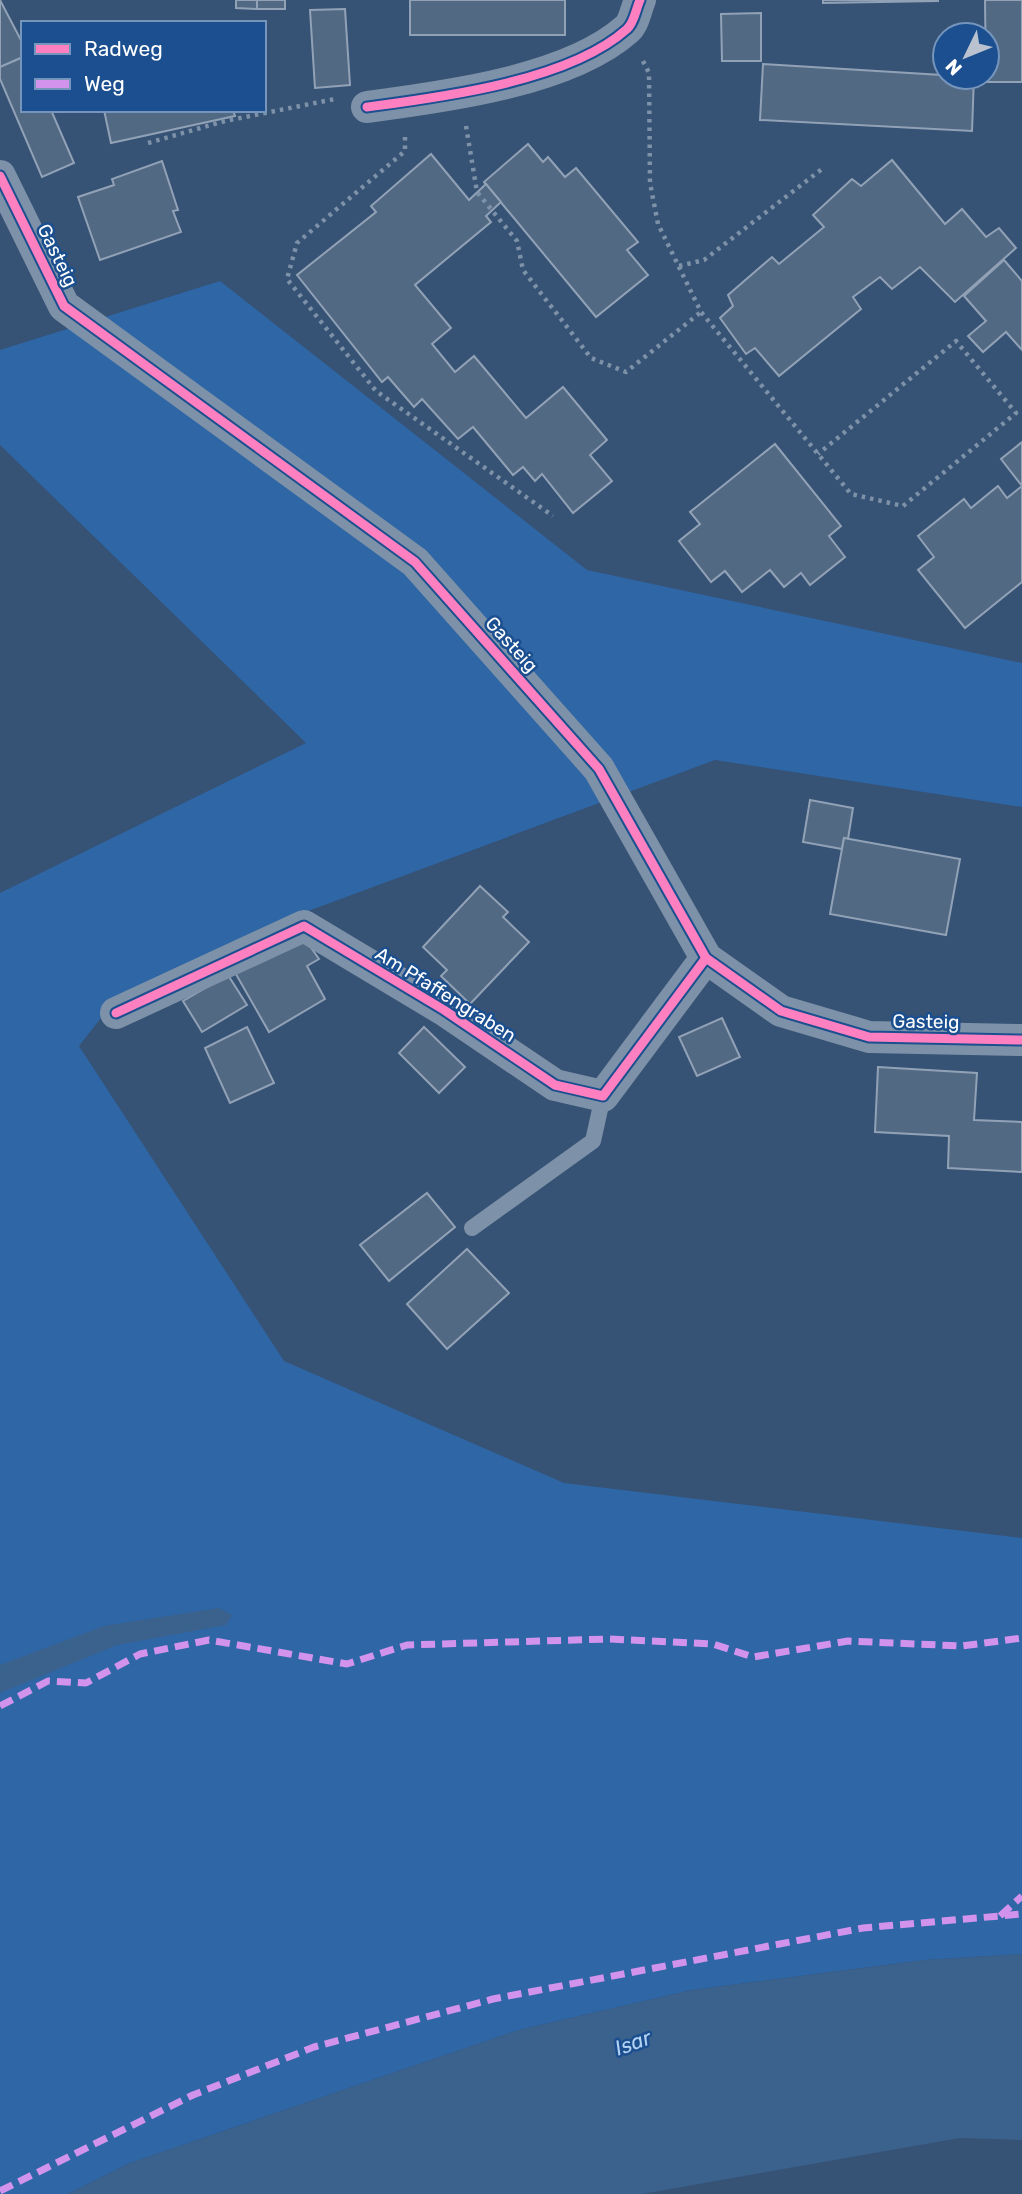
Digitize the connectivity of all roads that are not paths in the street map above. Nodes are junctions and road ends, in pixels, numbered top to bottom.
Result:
1 (635, 14) edge
2 (367, 107) road end
3 (0, 176) edge
4 (706, 958) junction
5 (116, 1013) dead end
6 (1022, 1040) edge
7 (603, 1096) junction
8 (472, 1228) dead end

1 - 2 street
3 - 4 street, Gasteig
4 - 6 street, Gasteig
4 - 7 street
5 - 7 street, Am Pfaffengraben
7 - 8 lane

